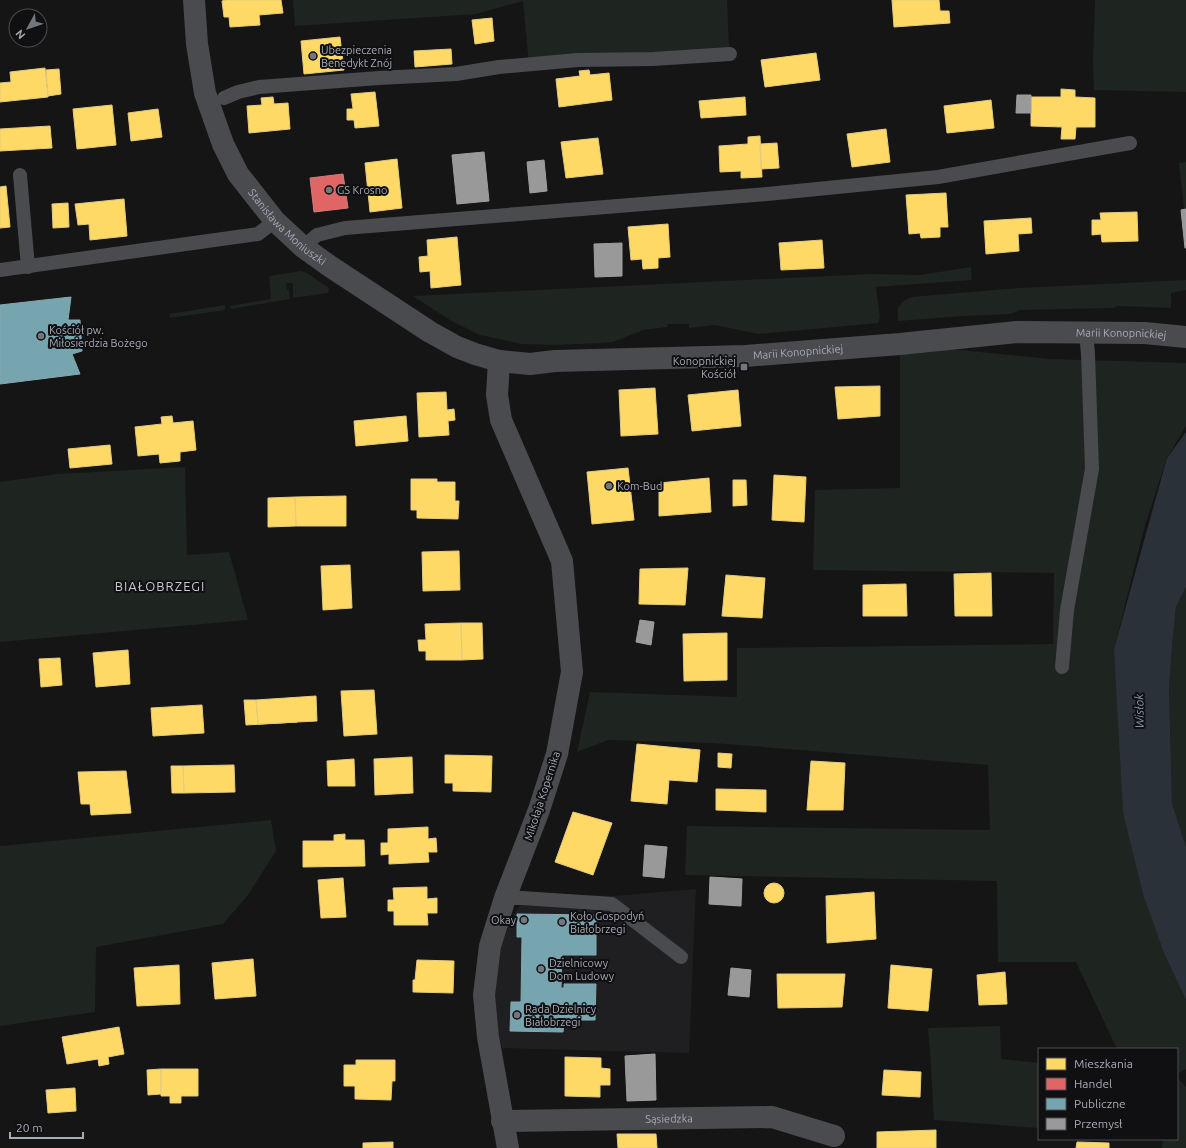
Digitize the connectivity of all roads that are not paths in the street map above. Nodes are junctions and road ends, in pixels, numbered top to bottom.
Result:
1 (194, 0) edge
2 (730, 54) dead end
3 (224, 98) dead end
4 (1130, 143) dead end
5 (20, 175) dead end
6 (275, 221) junction
7 (303, 247) junction
8 (28, 267) junction
9 (0, 270) edge
10 (1086, 332) junction
11 (1186, 337) edge
12 (499, 361) junction
13 (1062, 666) dead end
14 (505, 898) junction
15 (681, 957) dead end
16 (502, 1121) junction
17 (834, 1136) dead end
18 (508, 1148) edge

1 - 6 street, Stanisława Moniuszki
2 - 3 lane
4 - 7 lane
5 - 8 lane
6 - 7 street, Stanisława Moniuszki
6 - 8 lane
7 - 12 street, Stanisława Moniuszki
8 - 9 lane
10 - 11 street, Marii Konopnickiej
10 - 12 street, Marii Konopnickiej
10 - 13 lane
12 - 14 street, Mikołaja Kopernika
14 - 15 lane
14 - 16 street, Mikołaja Kopernika
16 - 17 street, Sąsiedzka
16 - 18 street, Mikołaja Kopernika

